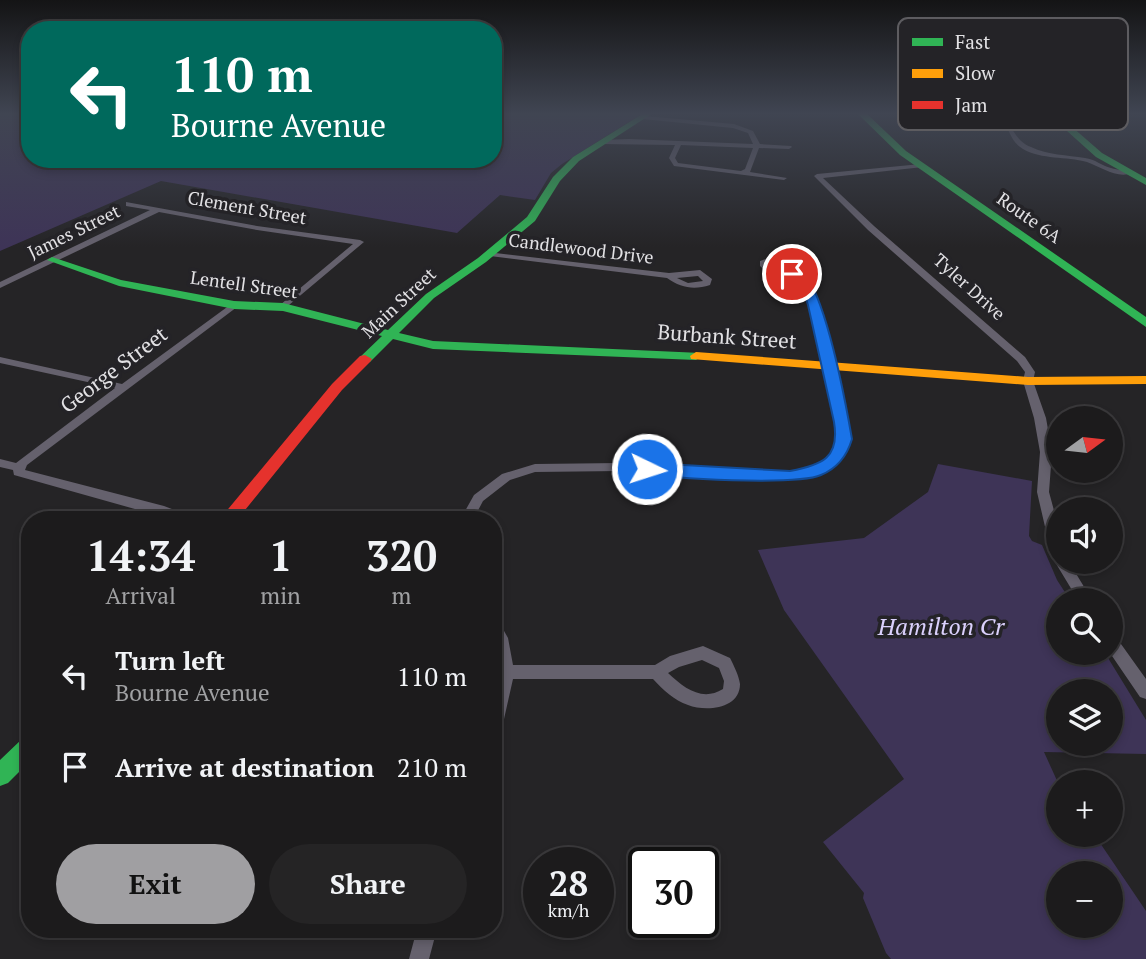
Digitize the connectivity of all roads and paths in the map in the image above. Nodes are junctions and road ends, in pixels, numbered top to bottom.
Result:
1 (583, 158) edge
2 (671, 158) edge
3 (752, 158) edge
4 (910, 158) edge
5 (1098, 158) edge
6 (921, 166) junction
7 (744, 172) junction
8 (784, 178) dead end
9 (1146, 182) edge
10 (129, 204) dead end
11 (161, 209) junction
12 (360, 242) joint
13 (490, 254) junction
14 (52, 260) junction
15 (797, 270) dead end
16 (669, 276) dead end
17 (0, 285) edge
18 (234, 305) junction
19 (283, 307) junction
20 (1146, 323) edge
21 (390, 336) junction
22 (0, 360) edge
23 (827, 365) junction
24 (1146, 380) edge
25 (1028, 382) junction
26 (123, 387) junction
27 (0, 463) edge
28 (20, 468) junction
29 (1046, 504) edge
30 (164, 511) edge
31 (235, 511) edge
32 (471, 511) edge
33 (502, 639) edge
34 (1123, 659) edge
35 (507, 672) junction
36 (657, 672) dead end
37 (1146, 692) edge
38 (502, 703) edge
39 (21, 755) edge
40 (0, 775) edge
41 (425, 938) edge
42 (419, 959) edge

1 - 13 main road, Main Street
2 - 7 street
3 - 7 street
4 - 6 main road, Route 6A
5 - 9 main road
6 - 20 main road, Route 6A
6 - 25 street, Tyler Drive
7 - 8 street
10 - 11 street, Clement Street
11 - 12 street, Clement Street
11 - 14 street, James Street
12 - 19 street
13 - 16 street, Candlewood Drive
13 - 21 main road, Main Street
14 - 17 street, James Street
14 - 18 main road, Lentell Street
15 - 23 street
18 - 19 main road, Lentell Street
18 - 26 street, George Street
19 - 21 main road, Lentell Street
21 - 23 main road, Burbank Street
21 - 31 main road, Main Street
22 - 26 street
23 - 25 main road, Burbank Street
23 - 32 street
24 - 25 main road, Burbank Street
25 - 29 street, Tyler Drive
26 - 28 street, George Street
27 - 28 street
28 - 30 street
33 - 35 street
34 - 37 street
35 - 36 street
35 - 38 street
39 - 40 main road
41 - 42 street

